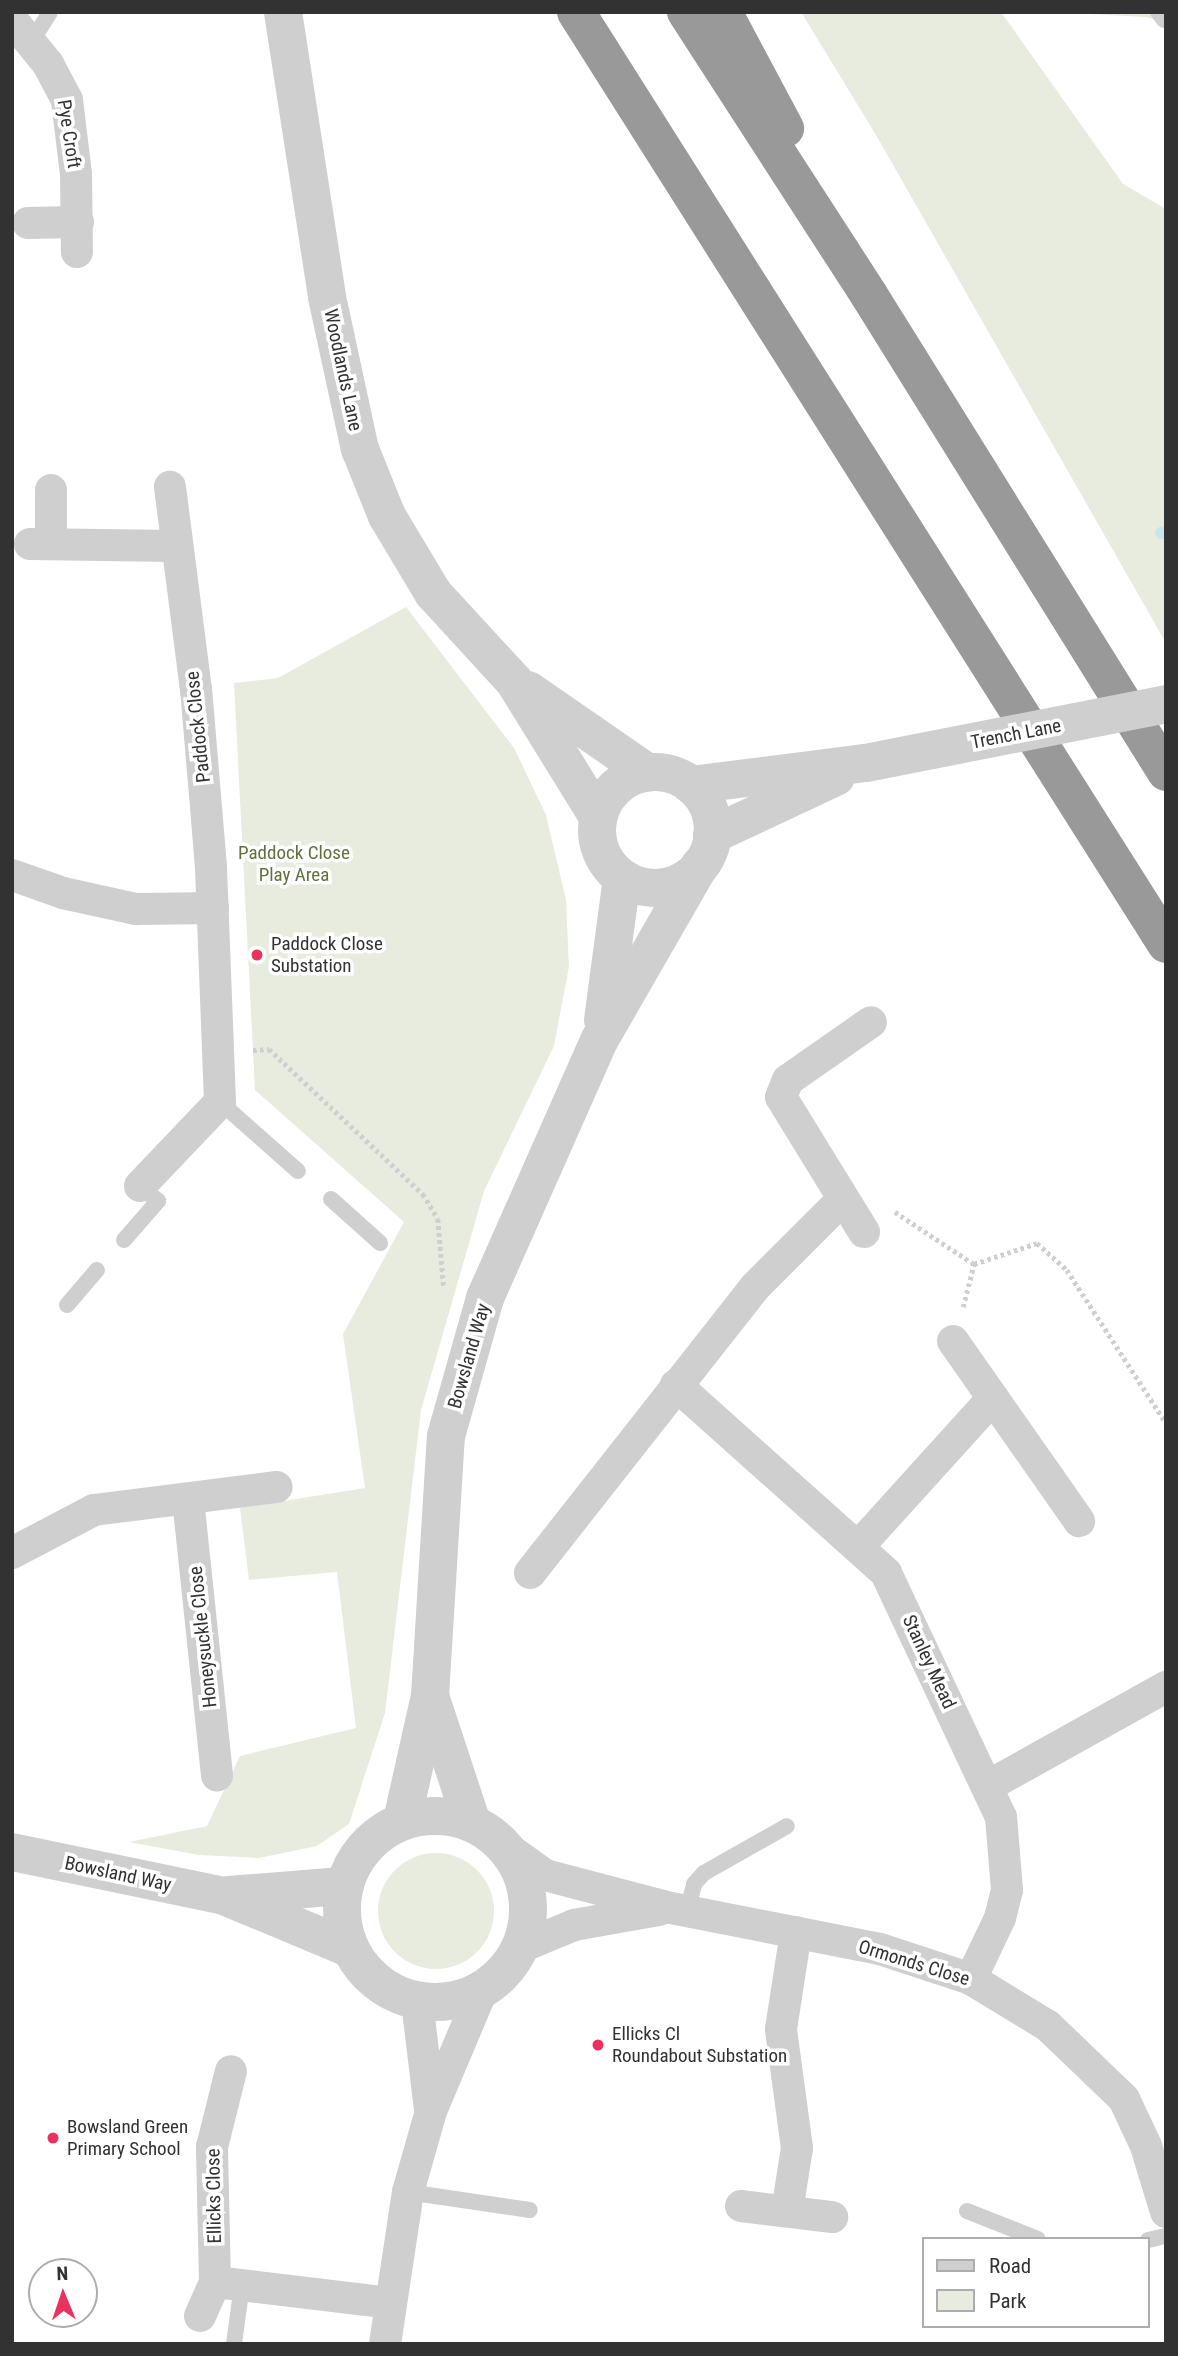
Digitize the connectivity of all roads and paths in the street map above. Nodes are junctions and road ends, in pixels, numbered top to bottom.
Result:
1 (50, 12) edge
2 (284, 12) edge
3 (576, 12) edge
4 (686, 12) edge
5 (723, 12) edge
6 (22, 31) edge
7 (28, 223) dead end
8 (869, 295) junction
9 (170, 487) dead end
10 (51, 490) dead end
11 (31, 546) edge
12 (175, 546) junction
13 (514, 681) junction
14 (1166, 704) edge
15 (866, 763) junction
16 (647, 772) junction
17 (1166, 772) edge
18 (691, 785) junction
19 (598, 817) junction
20 (706, 850) junction
21 (12, 875) edge
22 (622, 878) junction
23 (213, 908) junction
24 (1166, 944) edge
25 (871, 1022) dead end
26 (600, 1040) junction
27 (220, 1102) junction
28 (298, 1171) dead end
29 (140, 1186) joint
30 (331, 1199) dead end
31 (842, 1199) junction
32 (864, 1232) joint
33 (124, 1240) dead end
34 (380, 1242) dead end
35 (974, 1264) junction
36 (97, 1270) dead end
37 (67, 1305) dead end
38 (953, 1341) joint
39 (676, 1385) junction
40 (993, 1398) junction
41 (1166, 1423) edge
42 (277, 1488) dead end
43 (188, 1499) junction
44 (1079, 1521) dead end
45 (858, 1546) junction
46 (12, 1553) edge
47 (530, 1573) dead end
48 (1166, 1687) edge
49 (430, 1696) junction
50 (217, 1775) dead end
51 (988, 1786) junction
52 (402, 1821) junction
53 (788, 1826) dead end
54 (487, 1833) junction
55 (12, 1852) edge
56 (344, 1886) junction
57 (224, 1896) junction
58 (679, 1909) junction
59 (796, 1932) junction
60 (521, 1947) junction
61 (349, 1948) junction
62 (971, 1979) junction
63 (482, 1990) junction
64 (417, 2001) junction
65 (231, 2071) dead end
66 (431, 2111) junction
67 (408, 2192) junction
68 (741, 2206) dead end
69 (530, 2210) dead end
70 (787, 2211) junction
71 (967, 2211) dead end
72 (1166, 2212) edge
73 (832, 2217) dead end
74 (1033, 2237) edge
75 (229, 2283) junction
76 (390, 2303) junction
77 (200, 2316) dead end
78 (234, 2344) edge
79 (385, 2344) edge

1 - 6 lane
2 - 13 street, Woodlands Lane
3 - 24 highway
4 - 8 highway
5 - 8 highway
6 - 7 street, Pye Croft
8 - 17 highway
9 - 12 street, Paddock Close
10 - 11 street
11 - 12 street
12 - 23 street, Paddock Close
13 - 16 street, Woodlands Lane
13 - 19 street, Woodlands Lane
14 - 15 street, Trench Lane, bridge
15 - 18 street, Trench Lane
15 - 20 street, Trench Lane
16 - 18 street
16 - 19 street
18 - 20 street
19 - 22 street
20 - 22 street
20 - 26 street, Bowsland Way
21 - 23 street
22 - 26 street, Bowsland Way
23 - 27 street, Paddock Close
25 - 31 street
26 - 49 street, Bowsland Way
27 - 28 lane
27 - 29 street
29 - 33 lane
30 - 34 lane
31 - 32 street
31 - 39 street
32 - 35 path
35 - 38 path
35 - 41 path
36 - 37 lane
38 - 40 street
39 - 45 street, Stanley Mead
39 - 47 street
40 - 44 street
40 - 45 street
42 - 43 street
43 - 46 street
43 - 50 street, Honeysuckle Close
45 - 51 street, Stanley Mead
48 - 51 street
49 - 52 street, Bowsland Way
49 - 54 street, Bowsland Way
51 - 62 street, Stanley Mead
52 - 54 street
52 - 56 street
53 - 58 lane
54 - 58 street, Ormonds Close
54 - 60 street
55 - 57 street, Bowsland Way
56 - 57 street, Bowsland Way
56 - 61 street
57 - 61 street, Bowsland Way
58 - 59 street, Ormonds Close
58 - 60 street, Ormonds Close
59 - 62 street, Ormonds Close
59 - 70 street
60 - 63 street
61 - 64 street
62 - 72 street, Ormonds Close
63 - 64 street
63 - 66 street
64 - 66 street
65 - 75 street, Ellicks Close
66 - 67 street
67 - 69 lane
67 - 76 street
68 - 70 street
70 - 73 street
71 - 74 lane
75 - 76 street
75 - 77 street, Ellicks Close
75 - 78 lane, Ellicks Close
76 - 79 street

